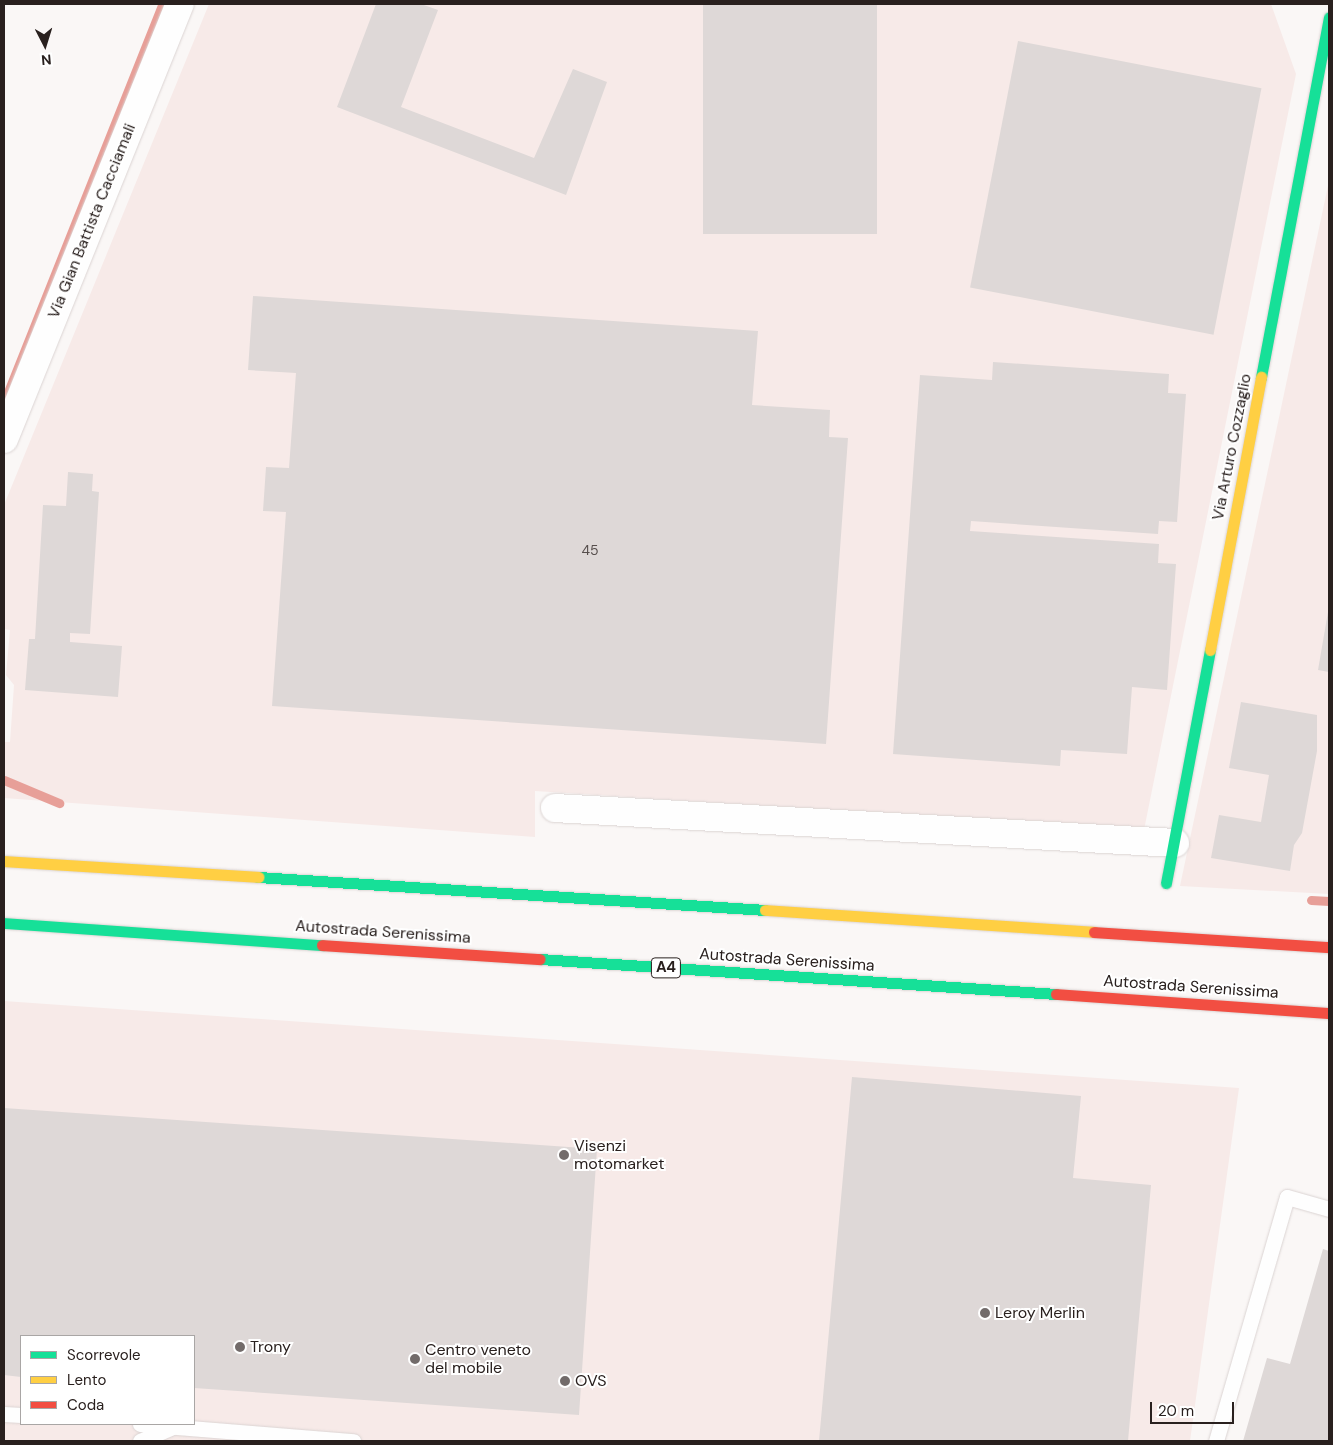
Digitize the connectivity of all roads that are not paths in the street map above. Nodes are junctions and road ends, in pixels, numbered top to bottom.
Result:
1 (180, 4) edge
2 (1329, 17) edge
3 (4, 439) edge
4 (555, 808) dead end
5 (1175, 843) junction
6 (4, 861) edge
7 (1166, 882) dead end
8 (4, 923) edge
9 (1329, 947) edge
10 (1329, 1013) edge
11 (1329, 1209) edge
12 (4, 1414) edge
13 (20, 1415) edge
14 (158, 1425) edge
15 (175, 1426) junction
16 (221, 1435) edge
17 (263, 1436) edge
18 (140, 1441) edge
19 (353, 1441) edge
20 (1216, 1441) edge

1 - 3 street, Via Gian Battista Cacciamali
2 - 5 main road, Via Arturo Cozzaglio
4 - 5 street
5 - 7 main road, Via Arturo Cozzaglio
6 - 9 main road
8 - 10 main road, Autostrada Serenissima / A4
11 - 20 lane
12 - 13 lane
14 - 15 lane
15 - 16 lane
15 - 18 lane
16 - 17 lane
17 - 19 lane

